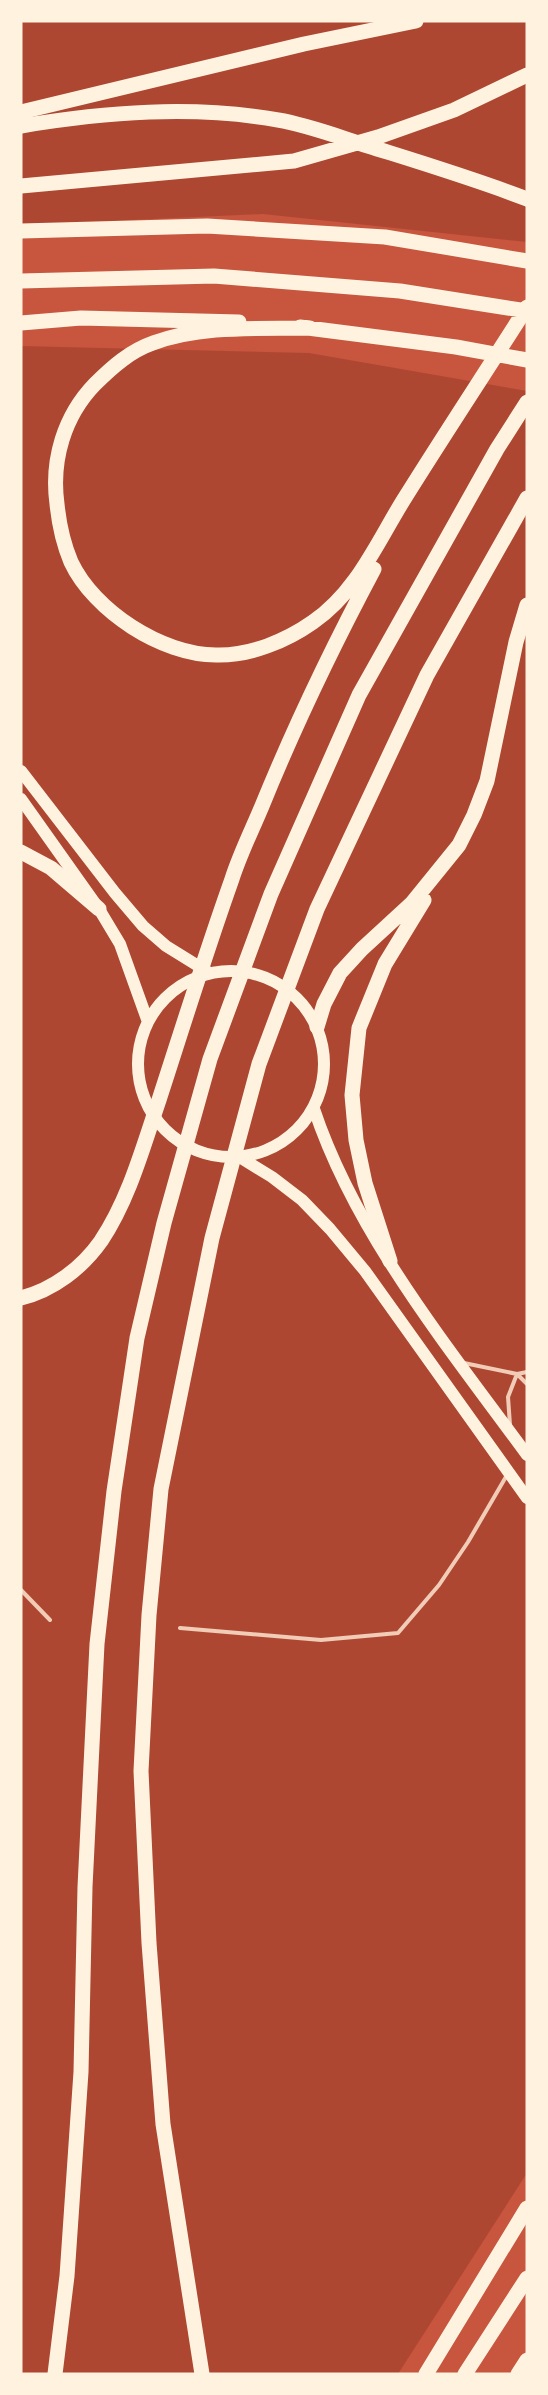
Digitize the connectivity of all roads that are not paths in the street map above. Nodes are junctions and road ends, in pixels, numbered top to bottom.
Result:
1 (416, 21) edge
2 (527, 75) edge
3 (21, 112) edge
4 (21, 126) edge
5 (21, 186) edge
6 (527, 199) edge
7 (21, 231) edge
8 (527, 261) edge
9 (21, 281) edge
10 (527, 307) edge
11 (527, 311) edge
12 (21, 323) edge
13 (310, 328) junction
14 (527, 360) edge
15 (527, 402) edge
16 (445, 436) junction
17 (527, 498) edge
18 (527, 605) edge
19 (21, 772) edge
20 (21, 799) edge
21 (459, 845) junction
22 (21, 852) edge
23 (99, 908) junction
24 (208, 972) junction
25 (148, 1022) junction
26 (317, 1027) junction
27 (314, 1109) junction
28 (241, 1158) junction
29 (390, 1262) junction
30 (21, 1298) edge
31 (459, 1362) junction
32 (527, 1372) edge
33 (517, 1374) junction
34 (527, 1384) edge
35 (510, 1432) junction
36 (527, 1455) edge
37 (508, 1473) junction
38 (527, 1498) edge
39 (21, 1590) edge
40 (50, 1620) dead end
41 (180, 1628) dead end
42 (527, 2208) edge
43 (527, 2278) edge
44 (527, 2360) edge
45 (55, 2374) edge
46 (202, 2374) edge
47 (426, 2374) edge
48 (465, 2374) edge
49 (518, 2374) edge

1 - 3 highway
2 - 5 highway
4 - 6 highway
7 - 8 highway
9 - 11 highway
10 - 16 highway
12 - 13 highway
13 - 14 highway
13 - 16 highway
15 - 45 highway
16 - 30 highway
17 - 46 highway
18 - 21 highway
19 - 24 main road
20 - 23 main road
21 - 26 highway
21 - 29 highway
22 - 23 highway
23 - 25 main road
24 - 25 main road
24 - 26 main road
25 - 28 main road
26 - 27 main road
27 - 28 main road
27 - 29 main road
28 - 37 main road
29 - 31 main road
31 - 33 lane
31 - 35 main road
32 - 33 lane
33 - 34 lane
33 - 35 lane
35 - 36 main road
37 - 38 main road
37 - 41 lane
39 - 40 lane
42 - 47 highway
43 - 48 highway
44 - 49 highway

